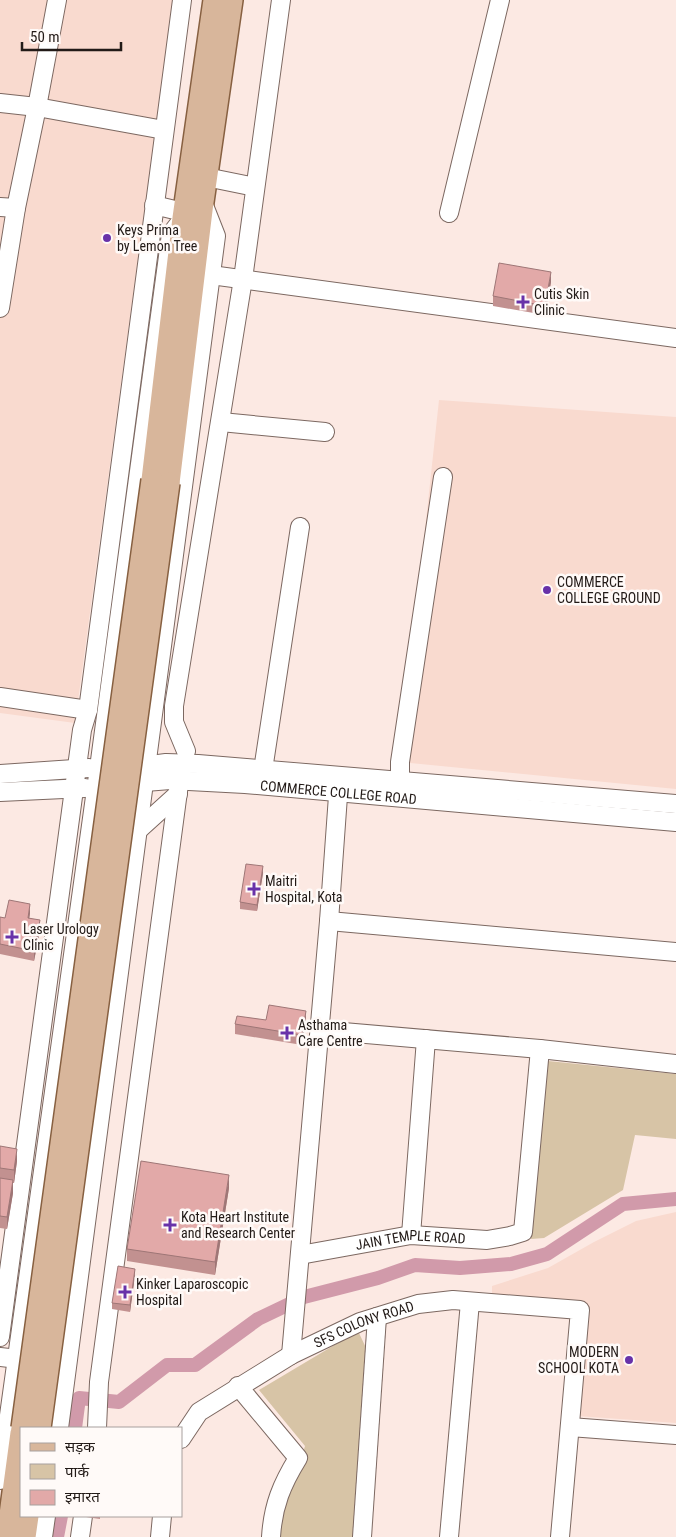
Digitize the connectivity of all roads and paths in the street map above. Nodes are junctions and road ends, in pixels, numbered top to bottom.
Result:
1 (57, 0) edge
2 (182, 0) edge
3 (214, 0) edge
4 (232, 0) edge
5 (280, 0) edge
6 (500, 0) edge
7 (0, 103) edge
8 (37, 108) junction
9 (164, 130) junction
10 (206, 177) junction
11 (256, 187) junction
12 (203, 202) junction
13 (154, 205) junction
14 (8, 207) edge
15 (449, 212) dead end
16 (183, 215) junction
17 (226, 276) junction
18 (0, 303) edge
19 (0, 308) edge
20 (676, 338) edge
21 (221, 422) junction
22 (325, 432) dead end
23 (443, 477) dead end
24 (160, 481) junction
25 (300, 527) dead end
26 (0, 697) edge
27 (154, 702) junction
28 (88, 710) junction
29 (183, 766) junction
30 (99, 768) junction
31 (77, 769) junction
32 (262, 770) junction
33 (0, 774) edge
34 (144, 775) junction
35 (400, 782) junction
36 (339, 784) junction
37 (96, 787) junction
38 (75, 789) junction
39 (0, 792) edge
40 (676, 804) edge
41 (676, 822) edge
42 (136, 832) junction
43 (68, 834) junction
44 (90, 835) junction
45 (329, 921) junction
46 (676, 952) edge
47 (320, 1030) junction
48 (426, 1039) junction
49 (540, 1049) junction
50 (676, 1064) edge
51 (411, 1235) junction
52 (300, 1255) junction
53 (470, 1302) junction
54 (377, 1317) junction
55 (0, 1337) edge
56 (291, 1355) junction
57 (0, 1356) edge
58 (18, 1359) junction
59 (238, 1386) junction
60 (22, 1427) edge
61 (40, 1427) edge
62 (59, 1427) edge
63 (97, 1427) edge
64 (570, 1427) junction
65 (676, 1435) edge
66 (182, 1438) edge
67 (20, 1440) edge
68 (0, 1480) edge
69 (28, 1517) edge
70 (46, 1517) edge
71 (83, 1517) edge
72 (162, 1517) edge
73 (7, 1537) edge
74 (25, 1537) edge
75 (43, 1537) edge
76 (80, 1537) edge
77 (160, 1537) edge
78 (271, 1537) edge
79 (362, 1537) edge
80 (449, 1537) edge
81 (560, 1537) edge

1 - 8 street
2 - 9 street
3 - 16 main road
4 - 10 main road
5 - 11 street
6 - 15 street
7 - 8 street
8 - 9 street
8 - 14 street
9 - 13 street
10 - 11 street
10 - 12 main road
11 - 17 street
12 - 17 street
12 - 24 main road
13 - 16 street
13 - 28 street
14 - 18 street
16 - 24 main road
16 - 30 street
17 - 20 street
17 - 21 street
17 - 27 street
18 - 19 street
21 - 22 street
21 - 29 street
23 - 35 street
24 - 60 main road, bridge
24 - 61 main road, bridge
25 - 32 street
26 - 28 street
27 - 29 street
27 - 34 street
28 - 31 street
29 - 32 street
29 - 34 street
29 - 36 street, COMMERCE COLLEGE ROAD
29 - 42 street
29 - 63 street
30 - 31 street
30 - 34 street
30 - 37 street
31 - 33 street
31 - 38 street
32 - 36 street
34 - 37 street
34 - 42 street
35 - 36 street
35 - 40 street
36 - 41 street, COMMERCE COLLEGE ROAD
36 - 45 street
37 - 38 street
37 - 44 street
38 - 39 street
38 - 43 street
42 - 62 street
43 - 44 street
43 - 55 street
44 - 58 street
45 - 46 street
45 - 47 street
47 - 48 street
47 - 52 street
48 - 49 street
48 - 51 street
49 - 50 street
49 - 51 street, JAIN TEMPLE ROAD
51 - 52 street, JAIN TEMPLE ROAD
52 - 56 street
53 - 54 street, SFS COLONY ROAD
53 - 64 street, SFS COLONY ROAD
53 - 80 street
54 - 56 street, SFS COLONY ROAD
54 - 79 street
56 - 59 street, SFS COLONY ROAD
57 - 58 street
58 - 68 street
59 - 66 street, SFS COLONY ROAD
59 - 78 street
64 - 65 street
64 - 81 street
67 - 73 main road
69 - 74 main road
70 - 75 street
71 - 76 street
72 - 77 street

